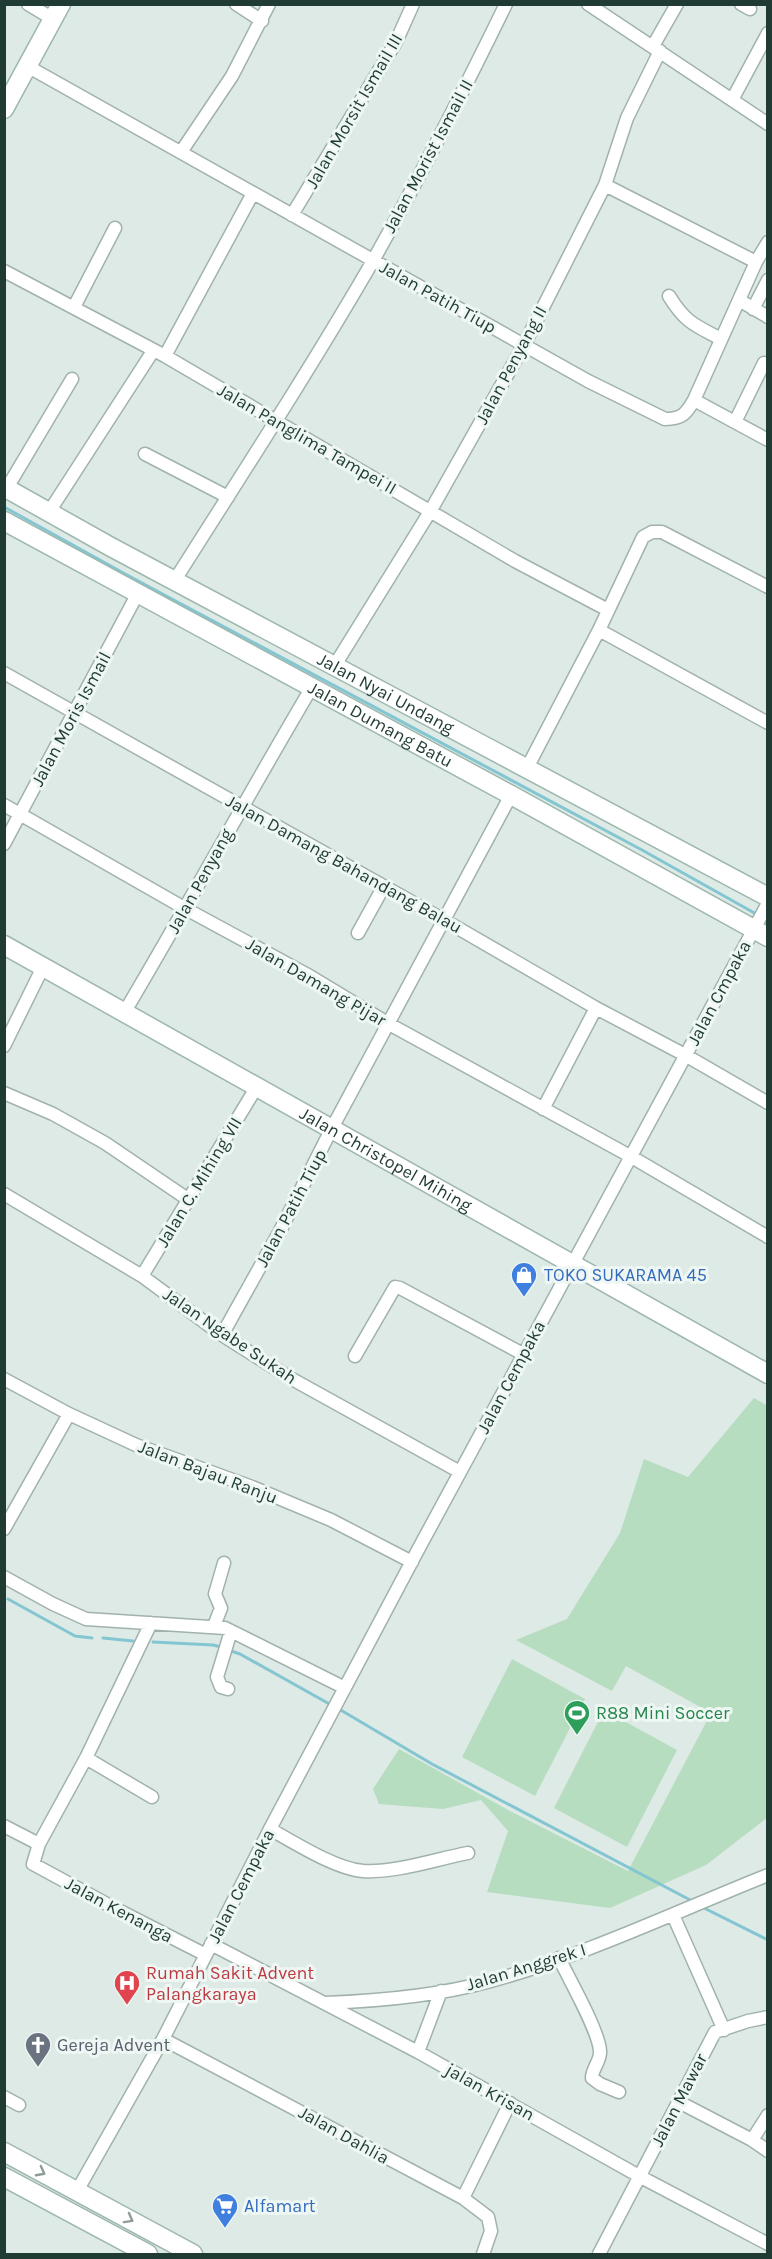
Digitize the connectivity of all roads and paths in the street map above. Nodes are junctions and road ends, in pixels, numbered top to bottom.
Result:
1 (28, 4) edge
2 (236, 4) edge
3 (269, 4) edge
4 (413, 4) edge
5 (506, 4) edge
6 (588, 4) edge
7 (677, 4) edge
8 (57, 12) edge
9 (262, 21) junction
10 (768, 33) edge
11 (656, 49) junction
12 (27, 66) junction
13 (732, 100) junction
14 (4, 109) edge
15 (768, 124) edge
16 (181, 152) junction
17 (604, 185) junction
18 (253, 193) junction
19 (292, 215) junction
20 (115, 228) dead end
21 (768, 242) edge
22 (372, 261) junction
23 (756, 262) junction
24 (4, 271) edge
25 (768, 280) edge
26 (669, 296) dead end
27 (739, 300) junction
28 (74, 308) junction
29 (753, 309) junction
30 (768, 317) edge
31 (721, 339) junction
32 (524, 345) junction
33 (159, 353) junction
34 (764, 363) dead end
35 (72, 379) dead end
36 (694, 400) junction
37 (276, 421) junction
38 (735, 422) junction
39 (768, 440) edge
40 (145, 454) dead end
41 (6, 488) edge
42 (228, 497) junction
43 (431, 510) junction
44 (49, 512) junction
45 (4, 521) edge
46 (175, 580) junction
47 (768, 587) edge
48 (138, 593) junction
49 (608, 610) junction
50 (599, 630) junction
51 (335, 665) junction
52 (4, 673) edge
53 (312, 687) junction
54 (74, 712) junction
55 (768, 723) edge
56 (527, 768) junction
57 (511, 795) junction
58 (4, 805) edge
59 (242, 806) junction
60 (21, 815) junction
61 (4, 844) edge
62 (384, 886) junction
63 (768, 897) edge
64 (768, 903) edge
65 (186, 909) junction
66 (444, 920) junction
67 (759, 931) edge
68 (358, 933) dead end
69 (4, 945) edge
70 (43, 967) junction
71 (596, 1008) junction
72 (124, 1013) junction
73 (389, 1023) junction
74 (4, 1046) edge
75 (685, 1055) junction
76 (256, 1088) junction
77 (4, 1093) edge
78 (768, 1102) edge
79 (543, 1109) junction
80 (331, 1131) junction
81 (630, 1156) junction
82 (4, 1194) edge
83 (189, 1200) junction
84 (768, 1237) edge
85 (571, 1265) junction
86 (142, 1276) junction
87 (222, 1335) junction
88 (523, 1354) junction
89 (355, 1356) dead end
90 (768, 1374) edge
91 (4, 1379) edge
92 (69, 1414) junction
93 (460, 1472) junction
94 (4, 1529) edge
95 (412, 1562) junction
96 (224, 1563) dead end
97 (6, 1580) edge
98 (214, 1626) junction
99 (148, 1630) junction
100 (228, 1638) junction
101 (228, 1689) dead end
102 (340, 1699) junction
103 (86, 1758) junction
104 (152, 1797) dead end
105 (4, 1826) edge
106 (270, 1829) junction
107 (39, 1844) junction
108 (468, 1853) dead end
109 (768, 1875) edge
110 (673, 1915) junction
111 (209, 1949) junction
112 (560, 1958) junction
113 (441, 1991) junction
114 (325, 2003) junction
115 (768, 2017) edge
116 (723, 2030) junction
117 (163, 2038) junction
118 (418, 2052) junction
119 (619, 2092) dead end
120 (4, 2097) edge
121 (679, 2102) junction
122 (510, 2103) junction
123 (19, 2105) dead end
124 (768, 2115) edge
125 (752, 2140) junction
126 (768, 2151) edge
127 (4, 2152) edge
128 (639, 2176) junction
129 (4, 2177) edge
130 (77, 2191) junction
131 (463, 2198) junction
132 (67, 2212) junction
133 (768, 2244) edge
134 (148, 2254) edge
135 (193, 2254) edge
136 (483, 2254) edge
137 (599, 2254) edge

1 - 8 street
2 - 9 street
3 - 9 street
4 - 19 street, Jalan Morsit Ismail III
5 - 22 street, Jalan Morist Ismail II
6 - 11 street
7 - 11 street, Jalan Penyang II
8 - 12 street
9 - 16 street
10 - 13 street
11 - 13 street
11 - 17 street, Jalan Penyang II
12 - 14 street
12 - 16 street, Jalan Patih Tiup
13 - 15 street
16 - 18 street, Jalan Patih Tiup
17 - 23 street
17 - 32 street, Jalan Penyang II
18 - 19 street, Jalan Patih Tiup
18 - 33 street
19 - 22 street, Jalan Patih Tiup
20 - 28 street
21 - 23 street, Jalan Patih Tiup
22 - 32 street, Jalan Patih Tiup
22 - 37 street, Jalan Morist Ismail II
23 - 27 street, Jalan Patih Tiup
24 - 28 street, Jalan Panglima Tampei II
25 - 29 street
26 - 31 street
27 - 29 street
27 - 31 street, Jalan Patih Tiup
28 - 33 street, Jalan Panglima Tampei II
29 - 30 street
31 - 36 street, Jalan Patih Tiup
32 - 36 street, Jalan Patih Tiup
32 - 43 street, Jalan Penyang II
33 - 37 street, Jalan Panglima Tampei II
33 - 44 street
34 - 38 street
35 - 41 street
36 - 38 street
37 - 42 street, Jalan Morist Ismail II
37 - 43 street, Jalan Panglima Tampei II
38 - 39 street
40 - 42 street
41 - 44 street, Jalan Nyai Undang
42 - 46 street, Jalan Morist Ismail II
43 - 49 street, Jalan Panglima Tampei II
43 - 51 street, Jalan Penyang II
44 - 46 street, Jalan Nyai Undang
45 - 48 street, Jalan Dumang Batu
46 - 51 street, Jalan Nyai Undang
47 - 49 street
48 - 53 street, Jalan Dumang Batu
48 - 54 street, Jalan Moris Ismail
49 - 50 street
50 - 55 street
50 - 56 street
51 - 56 street, Jalan Nyai Undang
52 - 54 street, Jalan Damang Bahandang Balau
53 - 57 street, Jalan Dumang Batu
53 - 59 street, Jalan Penyang
54 - 59 street, Jalan Damang Bahandang Balau
54 - 60 street, Jalan Moris Ismail
56 - 63 street, Jalan Nyai Undang
57 - 66 street, Jalan Patih Tiup
57 - 67 street, Jalan Dumang Batu
58 - 60 street, Jalan Damang Pijar
59 - 62 street, Jalan Damang Bahandang Balau
59 - 65 street, Jalan Penyang
60 - 61 street, Jalan Moris Ismail
60 - 65 street, Jalan Damang Pijar
62 - 66 street, Jalan Damang Bahandang Balau
62 - 68 street
64 - 67 street, Jalan Cmpaka
65 - 72 street, Jalan Penyang
65 - 73 street, Jalan Damang Pijar
66 - 71 street, Jalan Damang Bahandang Balau
66 - 73 street, Jalan Patih Tiup
67 - 75 street, Jalan Cmpaka
69 - 70 street, Jalan Christopel Mihing
70 - 72 street, Jalan Christopel Mihing
70 - 74 street
71 - 75 street, Jalan Damang Bahandang Balau
71 - 79 street
72 - 76 street, Jalan Christopel Mihing
73 - 79 street, Jalan Damang Pijar
73 - 80 street, Jalan Patih Tiup
75 - 78 street, Jalan Damang Bahandang Balau
75 - 81 street, Jalan Cempaka
76 - 80 street, Jalan Christopel Mihing
76 - 83 street, Jalan C. Mihing VII
77 - 83 street
79 - 81 street, Jalan Damang Pijar
80 - 85 street, Jalan Christopel Mihing
80 - 87 street, Jalan Patih Tiup
81 - 84 street, Jalan Damang Pijar
81 - 85 street, Jalan Cempaka
82 - 86 street, Jalan Ngabe Sukah
83 - 86 street, Jalan C. Mihing VII
85 - 88 street, Jalan Cempaka
85 - 90 street, Jalan Christopel Mihing
86 - 87 street, Jalan Ngabe Sukah
87 - 93 street, Jalan Ngabe Sukah
88 - 89 street
88 - 93 street, Jalan Cempaka
91 - 92 street, Jalan Bajau Ranju
92 - 94 street
92 - 95 street, Jalan Bajau Ranju
93 - 95 street, Jalan Cempaka
95 - 102 street, Jalan Cempaka
96 - 98 street
97 - 99 street
98 - 99 street
98 - 100 street
99 - 103 street
100 - 101 street
100 - 102 street
102 - 106 street, Jalan Cempaka
103 - 104 street
103 - 107 street
105 - 107 street
106 - 108 street
106 - 111 street, Jalan Cempaka
107 - 111 street, Jalan Kenanga
109 - 110 street, Jalan Anggrek I
110 - 112 street, Jalan Anggrek I
110 - 116 street
111 - 114 street, jalan Krisan
111 - 117 street, Jalan Cempaka
112 - 113 street, Jalan Anggrek I
112 - 119 street
113 - 114 street, Jalan Anggrek I
113 - 118 street
114 - 118 street, jalan Krisan
115 - 116 street
116 - 121 street, Jalan Mawar
117 - 130 street, Jalan Cempaka
117 - 131 street, Jalan Dahlia
118 - 122 street, jalan Krisan
120 - 123 street
121 - 125 street
121 - 128 street, Jalan Mawar
122 - 128 street, jalan Krisan
122 - 131 street
124 - 125 street
125 - 126 street
127 -> 130 street
128 - 133 street, jalan Krisan
128 - 137 street, Jalan Mawar
129 - 132 street
130 - 132 street
130 -> 135 street
131 - 136 street, Jalan Dahlia
132 - 134 street

